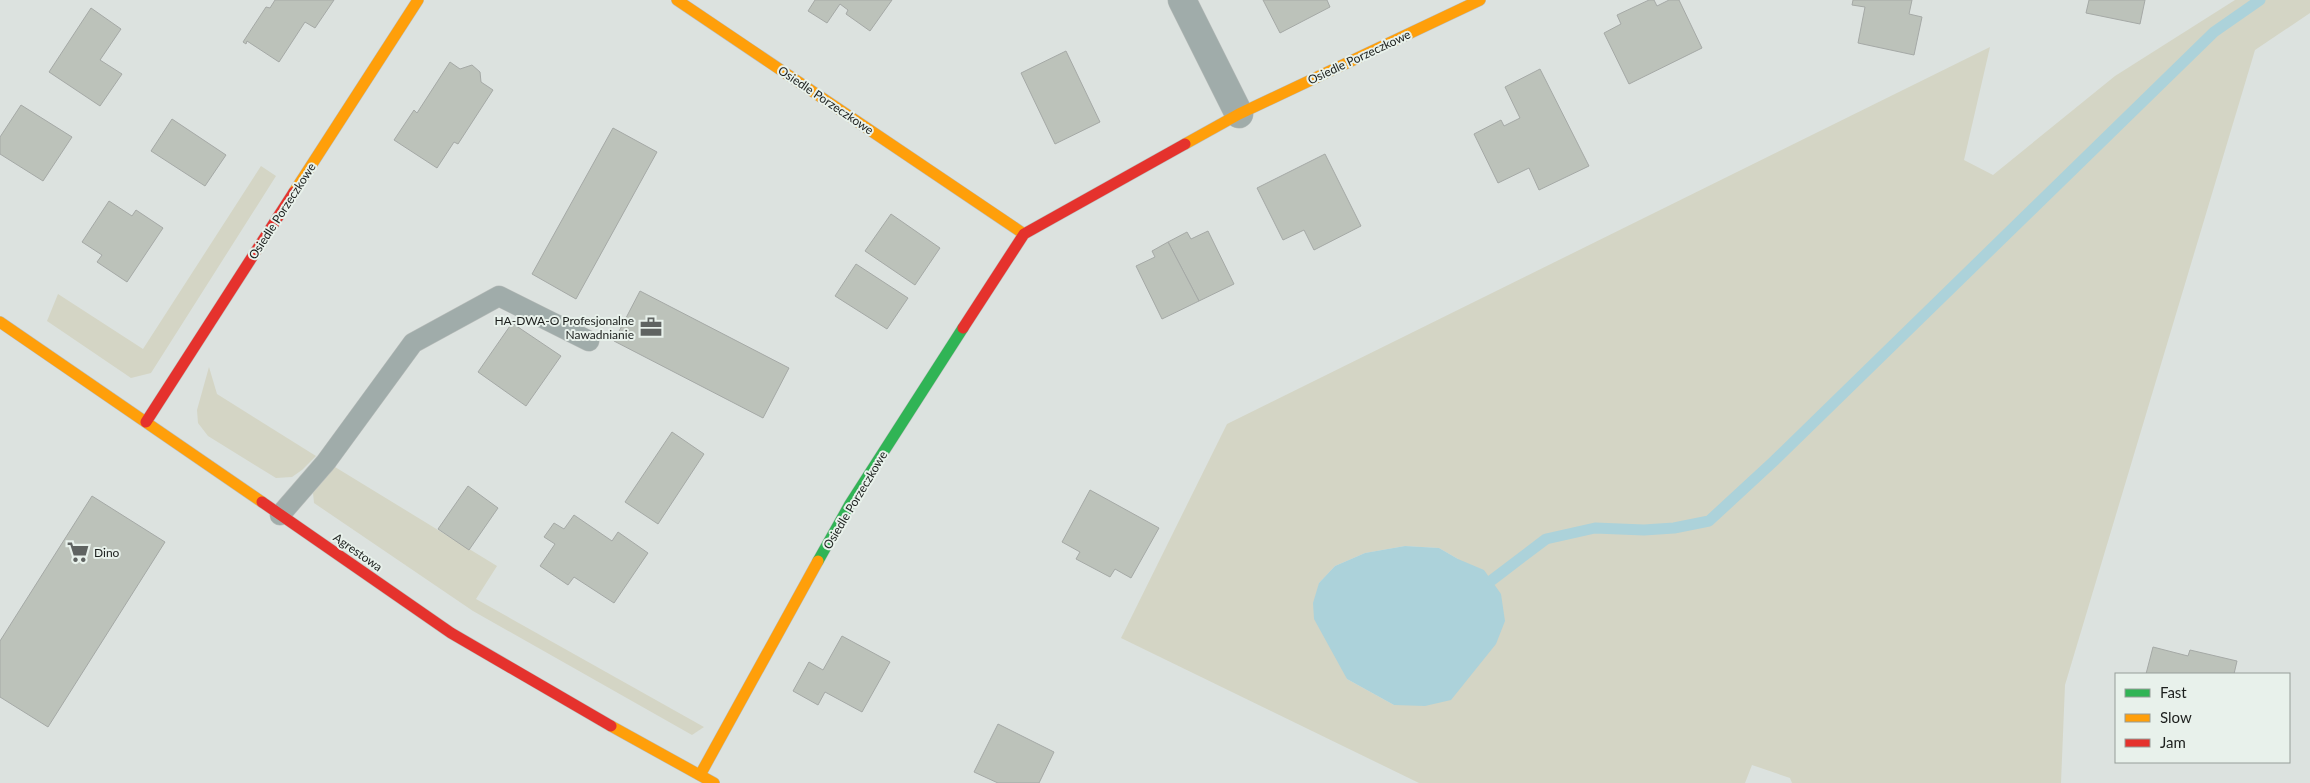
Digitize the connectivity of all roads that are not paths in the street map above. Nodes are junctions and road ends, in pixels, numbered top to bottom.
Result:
1 (418, 0) edge
2 (678, 0) edge
3 (1182, 0) edge
4 (1480, 0) edge
5 (1239, 114) junction
6 (1024, 234) junction
7 (0, 322) edge
8 (589, 341) dead end
9 (146, 422) junction
10 (280, 515) junction
11 (700, 775) junction
12 (714, 783) edge

1 - 9 street, Osiedle Porzeczkowe
2 - 6 street, Osiedle Porzeczkowe
3 - 5 street
4 - 5 street, Osiedle Porzeczkowe
5 - 6 street, Osiedle Porzeczkowe
6 - 11 street, Osiedle Porzeczkowe
7 - 9 street, Agrestowa
8 - 10 lane
9 - 10 street, Agrestowa
10 - 11 street, Agrestowa
11 - 12 street, Agrestowa

